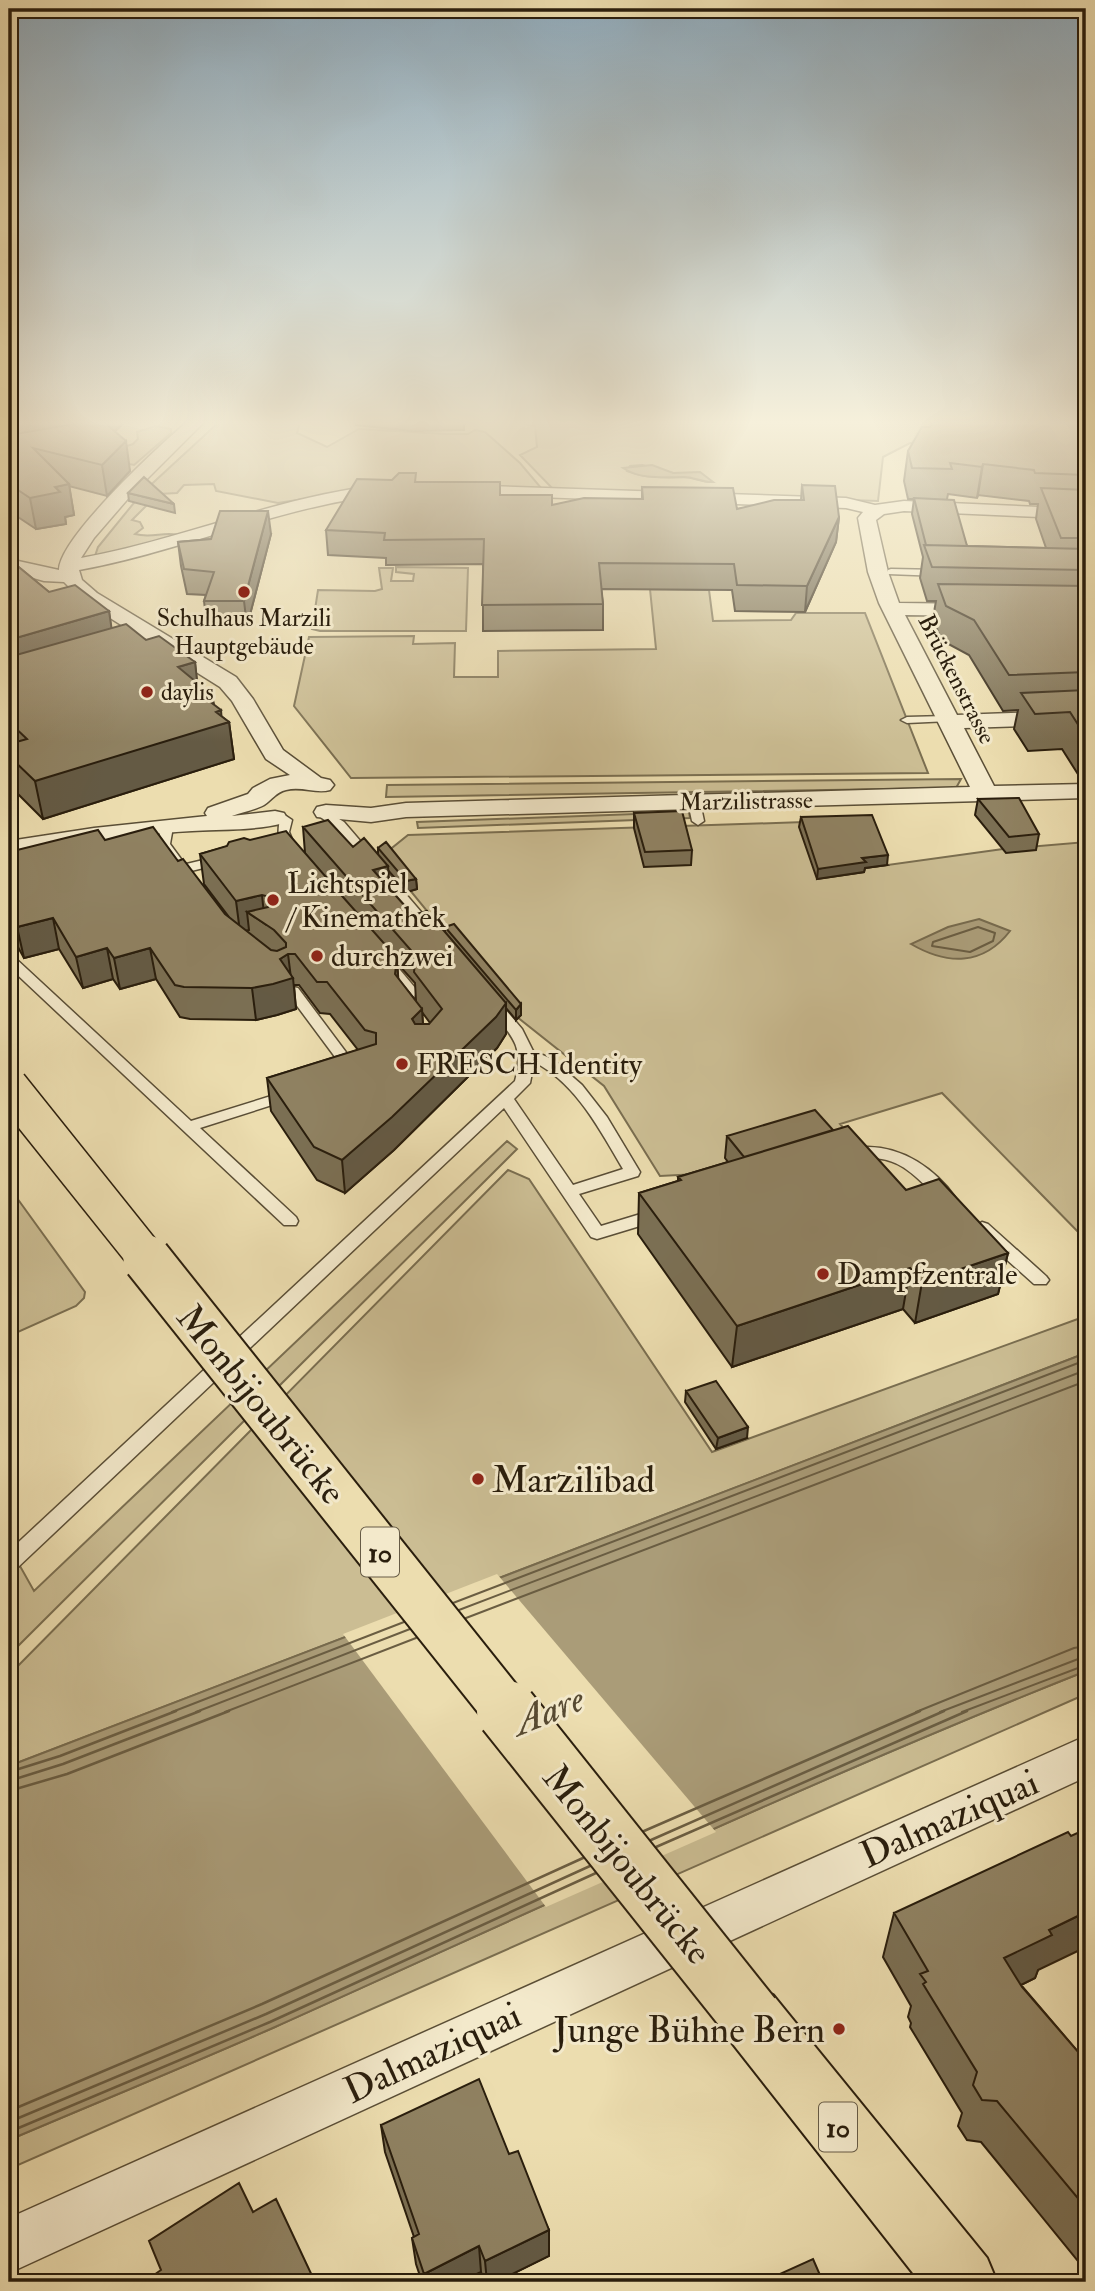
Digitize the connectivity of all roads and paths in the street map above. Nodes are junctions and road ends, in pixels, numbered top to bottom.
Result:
1 (93, 529) edge
2 (219, 529) edge
3 (869, 529) edge
4 (9, 565) edge
5 (70, 571) junction
6 (891, 572) dead end
7 (946, 573) edge
8 (892, 609) junction
9 (1003, 611) edge
10 (162, 640) junction
11 (132, 649) edge
12 (1086, 717) edge
13 (907, 720) dead end
14 (947, 720) junction
15 (274, 754) junction
16 (312, 782) junction
17 (1086, 792) edge
18 (262, 793) junction
19 (986, 795) junction
20 (335, 811) junction
21 (281, 819) junction
22 (193, 823) junction
23 (167, 827) junction
24 (9, 849) edge
25 (287, 852) edge
26 (228, 858) edge
27 (442, 945) edge
28 (376, 950) edge
29 (9, 960) edge
30 (293, 991) edge
31 (485, 995) edge
32 (419, 1021) edge
33 (529, 1054) junction
34 (371, 1069) edge
35 (9, 1086) edge
36 (304, 1090) edge
37 (506, 1099) junction
38 (188, 1127) junction
39 (840, 1159) edge
40 (569, 1192) junction
41 (674, 1210) edge
42 (290, 1221) dead end
43 (1040, 1280) dead end
44 (9, 1563) edge
45 (1086, 1756) edge
46 (9, 2246) edge
47 (963, 2282) edge

1 - 5 street
2 - 5 street
3 - 8 street, Brückenstrasse
4 - 5 street
5 - 10 street
6 - 7 lane
8 - 9 street
8 - 14 street, Brückenstrasse
10 - 11 street
10 - 15 street
12 - 14 street
13 - 14 lane
14 - 19 street, Brückenstrasse
15 - 16 street
15 - 18 street
16 - 18 street
16 - 20 street
17 - 19 street, Marzilistrasse
18 - 21 street
18 - 22 street
19 - 20 street, Marzilistrasse
20 - 21 street, Marzilistrasse
20 - 27 lane
21 - 22 street, Marzilistrasse
21 - 25 lane
22 - 23 street
23 - 24 street
23 - 26 lane
28 - 32 lane
29 - 38 lane
30 - 34 lane
31 - 33 lane
33 - 37 lane
33 - 40 lane
35 - 47 main road, Monbijoubrücke / 10, bridge
36 - 38 lane
37 - 40 lane
37 - 44 lane
38 - 42 lane
39 - 43 lane
40 - 41 lane
45 - 46 street, Dalmaziquai

